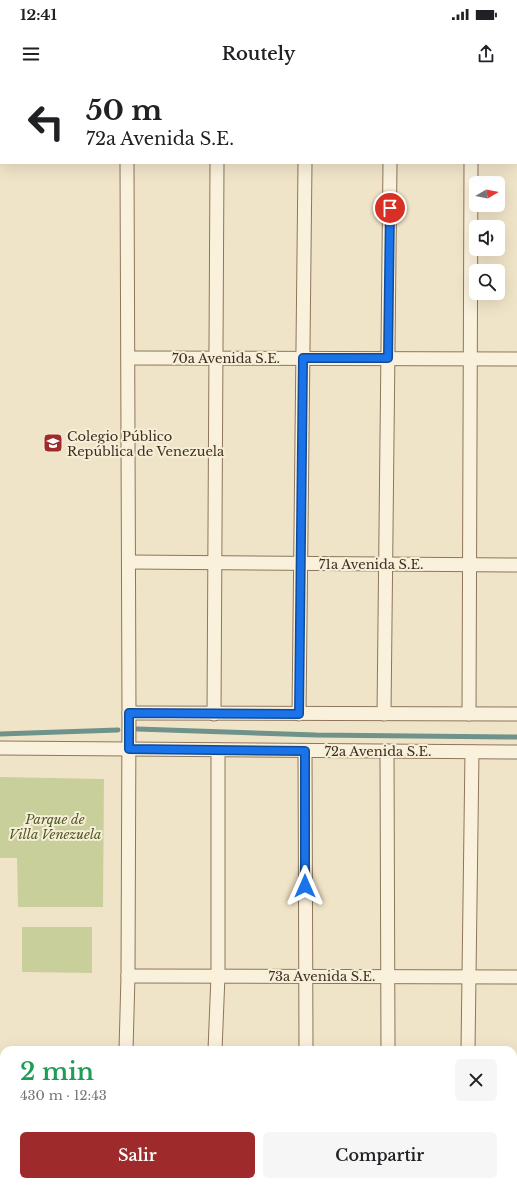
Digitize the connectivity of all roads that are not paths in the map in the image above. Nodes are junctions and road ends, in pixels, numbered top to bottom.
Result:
1 (127, 164) edge
2 (218, 164) edge
3 (305, 164) edge
4 (390, 164) edge
5 (471, 164) edge
6 (128, 358) junction
7 (216, 358) junction
8 (303, 358) junction
9 (388, 358) junction
10 (470, 359) junction
11 (517, 359) edge
12 (130, 562) junction
13 (215, 563) junction
14 (300, 563) junction
15 (386, 564) junction
16 (469, 564) junction
17 (517, 564) edge
18 (129, 713) junction
19 (214, 714) junction
20 (299, 714) junction
21 (384, 714) junction
22 (469, 714) junction
23 (517, 714) edge
24 (0, 748) edge
25 (129, 749) junction
26 (218, 750) junction
27 (305, 751) junction
28 (387, 751) junction
29 (472, 752) junction
30 (517, 752) edge
31 (128, 976) junction
32 (218, 976) junction
33 (306, 976) junction
34 (388, 977) junction
35 (469, 977) junction
36 (517, 977) edge
37 (126, 1046) edge
38 (215, 1046) edge
39 (306, 1046) edge
40 (388, 1046) edge
41 (468, 1046) edge

1 - 6 street
2 - 7 street
3 - 8 street
4 - 9 street
5 - 10 street
6 - 7 street, 70a Avenida S.E.
6 - 12 street
7 - 8 street, 70a Avenida S.E.
7 - 13 street
8 - 9 street, 70a Avenida S.E.
8 - 14 street
9 - 10 street, 70a Avenida S.E.
9 - 15 street
10 - 11 street, 70a Avenida S.E.
10 - 16 street
12 - 13 street, 71a Avenida S.E.
12 - 18 street
13 - 14 street, 71a Avenida S.E.
13 - 19 street
14 - 15 street, 71a Avenida S.E.
14 - 20 street
15 - 16 street, 71a Avenida S.E.
15 - 21 street
16 - 17 street, 71a Avenida S.E.
16 - 22 street
18 - 19 street
18 - 25 street
19 - 20 street
20 - 21 street
21 - 22 street
22 - 23 street
24 - 25 street, 72a Avenida S.E.
25 - 26 street, 72a Avenida S.E.
25 - 31 street
26 - 27 street, 72a Avenida S.E.
26 - 32 street
27 - 28 street, 72a Avenida S.E.
27 - 33 street
28 - 29 street, 72a Avenida S.E.
28 - 34 street
29 - 30 street, 72a Avenida S.E.
29 - 35 street
31 - 32 street, 73a Avenida S.E.
31 - 37 street
32 - 33 street, 73a Avenida S.E.
32 - 38 street
33 - 34 street, 73a Avenida S.E.
33 - 39 street
34 - 35 street, 73a Avenida S.E.
34 - 40 street
35 - 36 street, 73a Avenida S.E.
35 - 41 street

